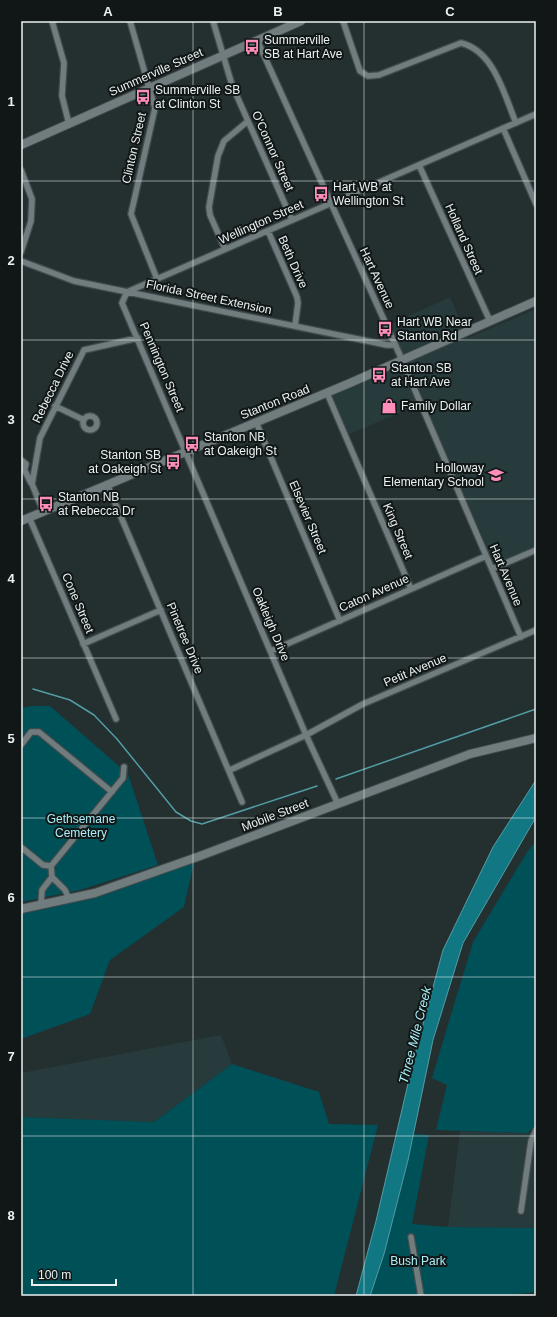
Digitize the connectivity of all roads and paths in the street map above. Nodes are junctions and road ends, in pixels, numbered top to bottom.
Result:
1 (52, 21) edge
2 (130, 21) edge
3 (213, 21) edge
4 (300, 21) edge
5 (343, 21) edge
6 (257, 40) junction
7 (223, 55) junction
8 (149, 88) junction
9 (536, 114) edge
10 (248, 121) junction
11 (516, 123) junction
12 (69, 124) junction
13 (503, 128) junction
14 (21, 145) edge
15 (419, 165) junction
16 (21, 170) edge
17 (330, 203) junction
18 (536, 204) edge
19 (292, 220) junction
20 (268, 231) junction
21 (225, 250) junction
22 (21, 252) edge
23 (21, 261) edge
24 (157, 279) junction
25 (127, 292) junction
26 (536, 301) edge
27 (490, 321) junction
28 (295, 326) junction
29 (138, 338) junction
30 (395, 346) junction
31 (402, 360) junction
32 (327, 393) junction
33 (55, 406) junction
34 (84, 420) dead end
35 (256, 422) junction
36 (186, 451) junction
37 (21, 460) edge
38 (22, 470) edge
39 (32, 484) junction
40 (107, 484) junction
41 (43, 511) junction
42 (29, 517) junction
43 (21, 521) edge
44 (536, 550) edge
45 (486, 556) junction
46 (492, 570) junction
47 (411, 589) junction
48 (161, 610) junction
49 (340, 621) junction
50 (536, 630) edge
51 (521, 637) junction
52 (84, 644) junction
53 (271, 651) junction
54 (116, 719) dead end
55 (306, 735) junction
56 (536, 738) edge
57 (21, 745) edge
58 (124, 767) dead end
59 (230, 770) junction
60 (112, 792) junction
61 (242, 802) dead end
62 (338, 804) junction
63 (21, 847) edge
64 (51, 866) junction
65 (52, 877) junction
66 (69, 898) junction
67 (41, 905) junction
68 (21, 908) edge
69 (536, 1130) edge
70 (521, 1211) dead end
71 (411, 1237) dead end
72 (421, 1296) edge

1 - 12 street
2 - 8 street, Clinton Street
3 - 7 street, O'Connor Street
4 - 6 street, Summerville Street
5 - 11 street
6 - 7 street, Summerville Street
6 - 17 street, Hart Avenue
7 - 8 street, Summerville Street
7 - 10 street, O'Connor Street
8 - 12 street, Summerville Street
8 - 24 street, Clinton Street
9 - 11 street, Wellington Street
10 - 19 street, O'Connor Street
10 - 21 street
11 - 13 street, Wellington Street
12 - 14 street, Summerville Street
13 - 15 street, Wellington Street
13 - 18 street
15 - 17 street, Wellington Street
15 - 27 street, Holland Street
16 - 22 street
17 - 19 street, Wellington Street
17 - 30 street, Hart Avenue
19 - 20 street, Wellington Street
20 - 21 street, Wellington Street
20 - 28 street, Beth Drive
21 - 24 street, Wellington Street
23 - 25 street, Florida Street Extension
24 - 25 street, Wellington Street
25 - 28 street, Florida Street Extension
25 - 29 street, Pennington Street
26 - 27 street, Stanton Road
27 - 31 street, Stanton Road
28 - 30 street, Florida Street Extension
29 - 33 street, Rebecca Drive
29 - 36 street, Pennington Street
30 - 31 street, Hart Avenue
31 - 32 street, Stanton Road
31 - 45 street, Hart Avenue
32 - 35 street, Stanton Road
32 - 47 street, King Street
33 - 34 street
33 - 39 street, Rebecca Drive
35 - 36 street, Stanton Road
35 - 49 street, Elsevier Street
36 - 40 street, Stanton Road
36 - 53 street, Oakleigh Drive
37 - 38 street
38 - 39 street
39 - 41 street
40 - 41 street, Stanton Road
40 - 48 street, Pinetree Drive
41 - 42 street, Stanton Road
42 - 43 street, Stanton Road
42 - 52 street, Cone Street
44 - 46 street
45 - 46 street, Hart Avenue
45 - 47 street, Caton Avenue
46 - 51 street, Hart Avenue
47 - 49 street, Caton Avenue
48 - 52 street
48 - 59 street, Pinetree Drive
49 - 53 street, Caton Avenue
50 - 51 street, Petit Avenue
51 - 55 street, Petit Avenue
52 - 54 street, Cone Street
53 - 55 street, Oakleigh Drive
55 - 59 street, Petit Avenue
55 - 62 street, Oakleigh Drive
56 - 62 street, Mobile Street
57 - 60 street
58 - 60 street
59 - 61 street, Pinetree Drive
60 - 64 street
62 - 66 street, Mobile Street
63 - 64 street
64 - 65 street
65 - 66 street
65 - 67 street
66 - 67 street, Mobile Street
67 - 68 street, Mobile Street
69 - 70 street
71 - 72 street

